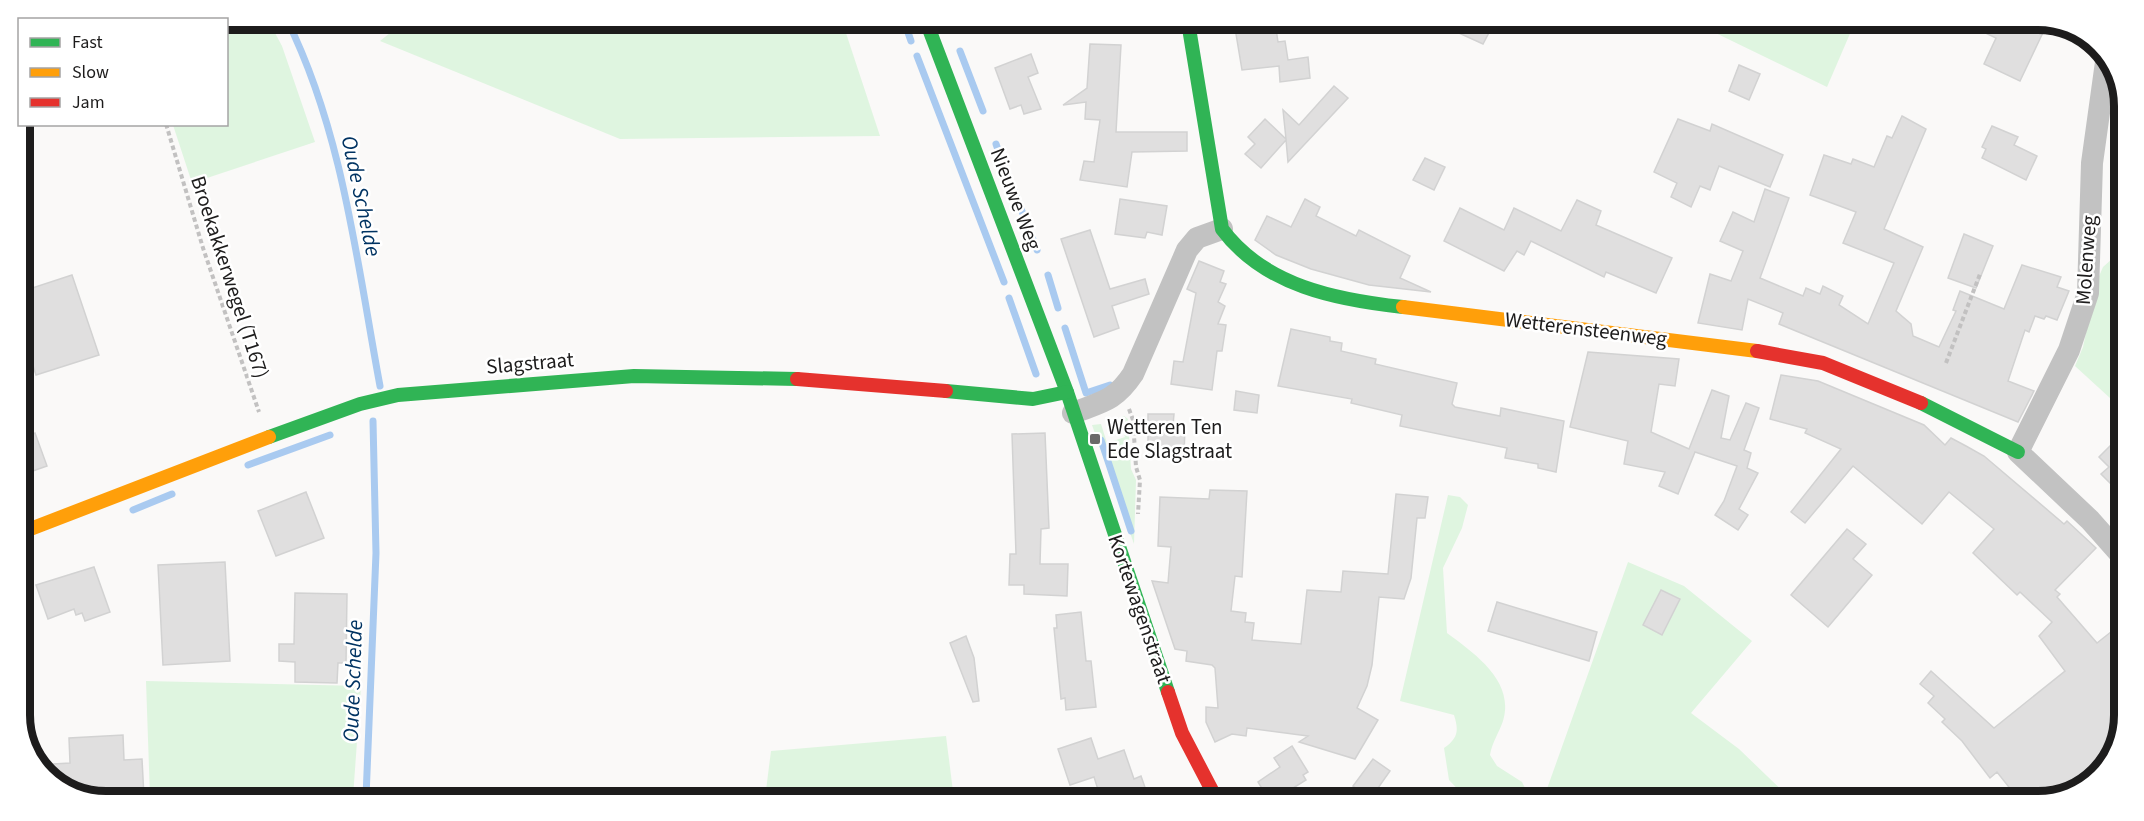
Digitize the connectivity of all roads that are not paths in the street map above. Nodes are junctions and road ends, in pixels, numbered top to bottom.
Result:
1 (929, 30) edge
2 (1189, 30) edge
3 (2105, 70) edge
4 (1222, 230) junction
5 (1070, 403) junction
6 (2018, 452) junction
7 (30, 529) edge
8 (2114, 547) edge
9 (1212, 791) edge

1 - 5 street, Nieuwe Weg
2 - 4 street, Wetterensteenweg
3 - 6 street, Molenweg
4 - 5 street
4 - 6 street, Wetterensteenweg
5 - 7 street, Slagstraat
5 - 9 street, Kortewagenstraat
6 - 8 street, Wetterensteenweg

